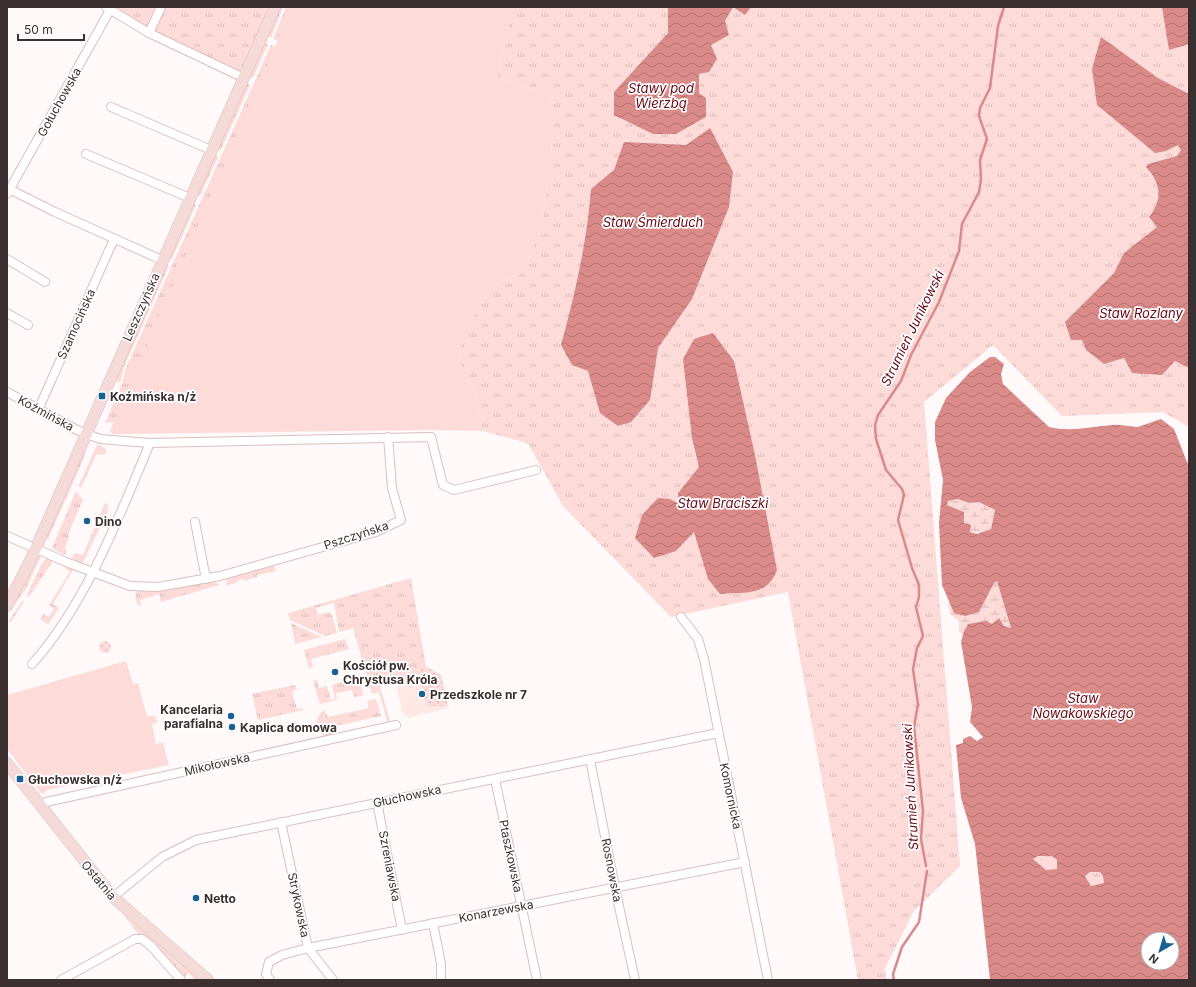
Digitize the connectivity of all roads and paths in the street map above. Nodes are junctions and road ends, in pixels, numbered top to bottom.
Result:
1 (161, 7) edge
2 (275, 7) edge
3 (108, 9) edge
4 (150, 33) junction
5 (244, 78) junction
6 (111, 107) dead end
7 (211, 150) junction
8 (86, 154) dead end
9 (8, 191) edge
10 (190, 198) junction
11 (114, 239) junction
12 (7, 259) edge
13 (162, 260) junction
14 (45, 282) dead end
15 (7, 313) edge
16 (28, 325) dead end
17 (7, 392) edge
18 (39, 408) junction
19 (85, 433) junction
20 (388, 437) junction
21 (150, 443) junction
22 (536, 470) dead end
23 (195, 522) dead end
24 (7, 536) edge
25 (35, 548) junction
26 (92, 573) junction
27 (206, 579) junction
28 (7, 606) edge
29 (681, 617) dead end
30 (32, 664) dead end
31 (396, 725) dead end
32 (718, 733) junction
33 (590, 759) junction
34 (7, 763) edge
35 (495, 779) junction
36 (377, 802) junction
37 (40, 805) junction
38 (281, 822) junction
39 (744, 862) junction
40 (615, 888) junction
41 (113, 897) junction
42 (522, 906) junction
43 (433, 924) junction
44 (402, 930) junction
45 (308, 948) junction
46 (61, 980) edge
47 (181, 980) edge
48 (208, 980) edge
49 (270, 980) edge
50 (333, 980) edge
51 (441, 980) edge
52 (537, 980) edge
53 (635, 980) edge
54 (768, 980) edge

1 - 4 street
2 - 5 street, Leszczyńska
3 - 4 street
3 - 9 street, Gołuchowska
4 - 5 street
5 - 7 street, Leszczyńska
6 - 7 street
7 - 10 street, Leszczyńska
8 - 10 street
9 - 11 street
10 - 13 street, Leszczyńska
11 - 13 street
11 - 18 street, Szamocińska
12 - 14 street
13 - 19 street, Leszczyńska
15 - 16 street
17 - 18 street, Koźmińska
18 - 19 street, Koźmińska
19 - 21 street
19 - 25 street, Leszczyńska
20 - 21 street
20 - 22 street
20 - 27 street, Pszczyńska
21 - 26 street
23 - 27 street
24 - 25 street, Pszczyńska
25 - 26 street, Pszczyńska
25 - 28 street, Leszczyńska
26 - 27 street, Pszczyńska
26 - 30 street
29 - 32 street, Komornicka
31 - 37 street, Mikołowska
32 - 33 street, Głuchowska
32 - 39 street, Komornicka
33 - 35 street, Głuchowska
33 - 40 street, Rosnowska
34 - 37 street, Ostatnia
35 - 36 street, Głuchowska
35 - 42 street, Ptaszkowska
36 - 38 street, Głuchowska
36 - 44 street, Szreniawska
37 - 41 street, Ostatnia
38 - 41 street, Głuchowska
38 - 45 street, Strykowska
39 - 40 street, Konarzewska
39 - 54 street, Komornicka
40 - 42 street, Konarzewska
40 - 53 street, Rosnowska
41 - 48 street, Ostatnia
42 - 43 street, Konarzewska
42 - 52 street, Ptaszkowska
43 - 44 street, Konarzewska
43 - 51 street
44 - 45 street, Konarzewska
45 - 49 street, Konarzewska
45 - 50 street, Strykowska
46 - 47 street

